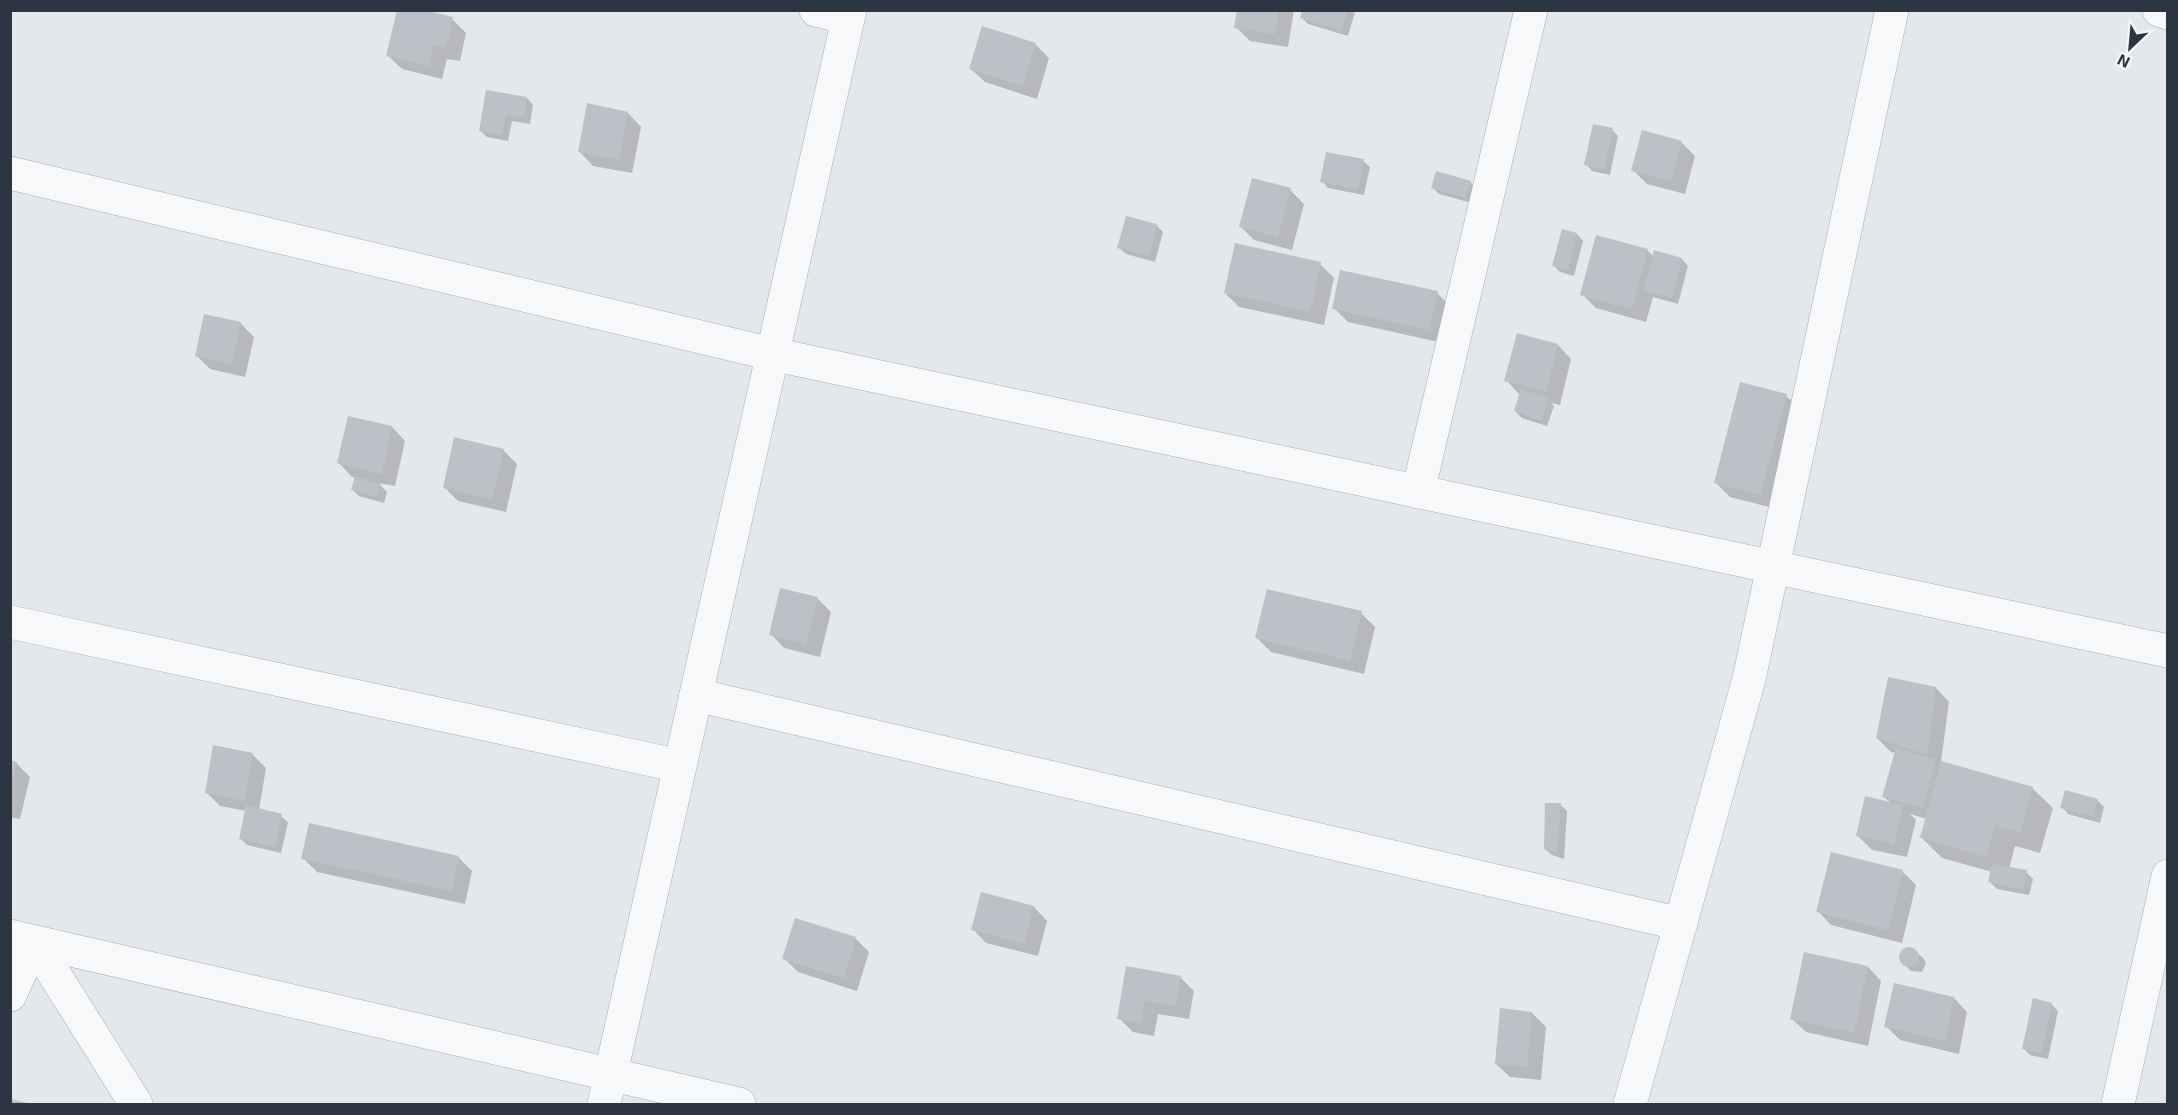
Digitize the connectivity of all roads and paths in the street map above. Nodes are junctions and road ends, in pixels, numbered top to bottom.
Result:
1 (816, 10) edge
2 (1531, 10) edge
3 (1892, 10) edge
4 (2158, 10) edge
5 (2168, 12) edge
6 (849, 14) edge
7 (10, 173) edge
8 (772, 354) junction
9 (1418, 492) junction
10 (1773, 568) junction
11 (10, 622) edge
12 (2168, 651) edge
13 (696, 695) junction
14 (680, 766) junction
15 (2168, 876) edge
16 (1681, 924) junction
17 (22, 939) edge
18 (10, 995) edge
19 (608, 1090) edge
20 (136, 1104) edge
21 (739, 1104) edge
22 (1630, 1104) edge
23 (2118, 1104) edge

1 - 6 street
2 - 9 street
3 - 10 street
4 - 5 street
6 - 8 street
7 - 8 street
8 - 9 street
8 - 13 street
9 - 10 street
10 - 12 street
10 - 16 street
11 - 14 street
13 - 14 street
13 - 16 street
14 - 19 street
15 - 23 street
16 - 22 street
17 - 18 street
17 - 19 street
17 - 20 street
19 - 21 street

